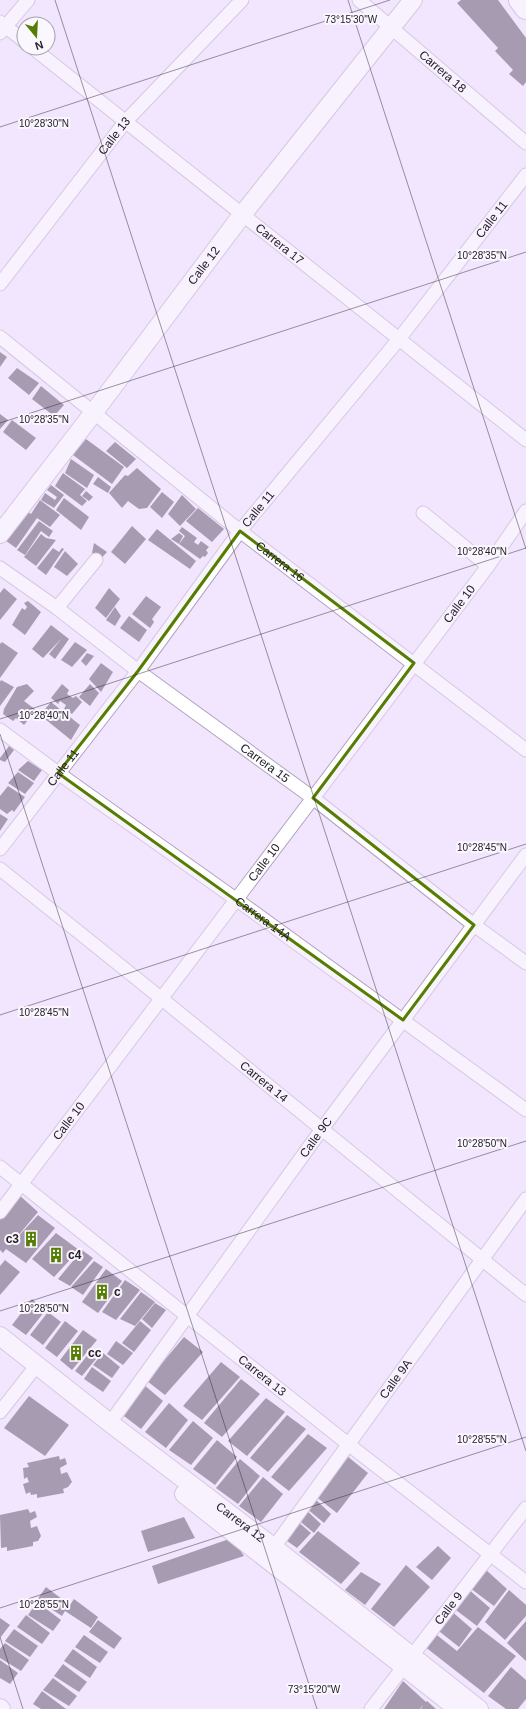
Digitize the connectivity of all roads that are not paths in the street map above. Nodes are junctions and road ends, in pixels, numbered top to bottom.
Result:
1 (28, 0) edge
2 (242, 0) edge
3 (359, 0) edge
4 (412, 0) edge
5 (520, 0) edge
6 (526, 8) edge
7 (2, 27) edge
8 (391, 28) junction
9 (16, 36) edge
10 (43, 56) edge
11 (126, 122) junction
12 (526, 143) edge
13 (526, 175) edge
14 (242, 215) junction
15 (0, 284) edge
16 (0, 337) edge
17 (399, 339) junction
18 (94, 412) junction
19 (526, 440) edge
20 (526, 511) edge
21 (423, 513) dead end
22 (240, 531) junction
23 (0, 534) edge
24 (96, 560) dead end
25 (488, 566) junction
26 (0, 568) edge
27 (57, 608) junction
28 (414, 663) junction
29 (138, 671) junction
30 (0, 730) edge
31 (526, 750) edge
32 (58, 773) junction
33 (313, 798) junction
34 (0, 849) edge
35 (526, 855) edge
36 (0, 869) edge
37 (237, 900) junction
38 (474, 924) junction
39 (526, 963) edge
40 (162, 999) junction
41 (403, 1020) junction
42 (526, 1110) edge
43 (322, 1129) junction
44 (0, 1167) edge
45 (22, 1184) junction
46 (526, 1199) edge
47 (0, 1212) edge
48 (482, 1260) junction
49 (526, 1295) edge
50 (188, 1316) junction
51 (0, 1336) edge
52 (0, 1351) edge
53 (34, 1370) junction
54 (0, 1412) edge
55 (110, 1423) junction
56 (348, 1444) junction
57 (526, 1508) edge
58 (269, 1552) junction
59 (490, 1554) junction
60 (526, 1582) edge
61 (408, 1661) junction
62 (370, 1709) edge
63 (458, 1709) edge
64 (479, 1709) edge

1 - 7 street
2 - 11 street, Calle 13
3 - 8 street, Carrera 18
4 - 8 street, Calle 12
5 - 6 highway
7 - 9 street
8 - 12 street, Carrera 18
8 - 14 street, Calle 12
10 - 11 street, Carrera 17
11 - 14 street, Carrera 17
11 - 15 street, Calle 13
13 - 17 street, Calle 11
14 - 17 street, Carrera 17
14 - 18 street, Calle 12
16 - 18 street, Carrera 16
17 - 19 street, Carrera 17
17 - 22 street, Calle 11
18 - 22 street, Carrera 16
18 - 23 street, Calle 12
20 - 25 street, Calle 10
21 - 25 street
22 - 28 street, Carrera 16
22 - 29 street, Calle 11
24 - 27 street
25 - 28 street, Calle 10
26 - 27 street, Carrera 15
27 - 29 street, Carrera 15
28 - 31 street, Carrera 16
28 - 33 street, Calle 10
29 - 32 street, Calle 11
29 - 33 street, Carrera 15
30 - 32 street, Carrera 14A
32 - 34 street, Calle 11
32 - 37 street, Carrera 14A
33 - 37 street, Calle 10
33 - 38 street, Carrera 15
35 - 38 street, Calle 9C
36 - 40 street, Carrera 14
37 - 40 street, Calle 10
37 - 41 street, Carrera 14A
38 - 39 street, Carrera 15
38 - 41 street, Calle 9C
40 - 43 street, Carrera 14
40 - 45 street, Calle 10
41 - 42 street, Carrera 14A
41 - 43 street, Calle 9C
43 - 48 street, Carrera 14
43 - 50 street, Calle 9C
44 - 45 street, Carrera 13
45 - 47 street, Calle 10
45 - 50 street, Carrera 13
46 - 48 street, Calle 9A
48 - 49 street, Carrera 14
48 - 56 street, Calle 9A
50 - 55 street, Calle 9C
50 - 56 street, Carrera 13
51 - 53 street, Carrera 12
52 - 53 street, Carrera 12
53 - 54 street
53 - 55 street, Carrera 12
53 - 58 street, Carrera 12
55 - 58 street, Carrera 12
56 - 58 street, Calle 9A
56 - 59 street, Carrera 13
57 - 59 street, Calle 9
58 - 61 street, Carrera 12
59 - 60 street, Carrera 13
59 - 61 street, Calle 9
61 - 62 street, Calle 9
61 - 63 street, Carrera 12
61 - 64 street, Carrera 12

